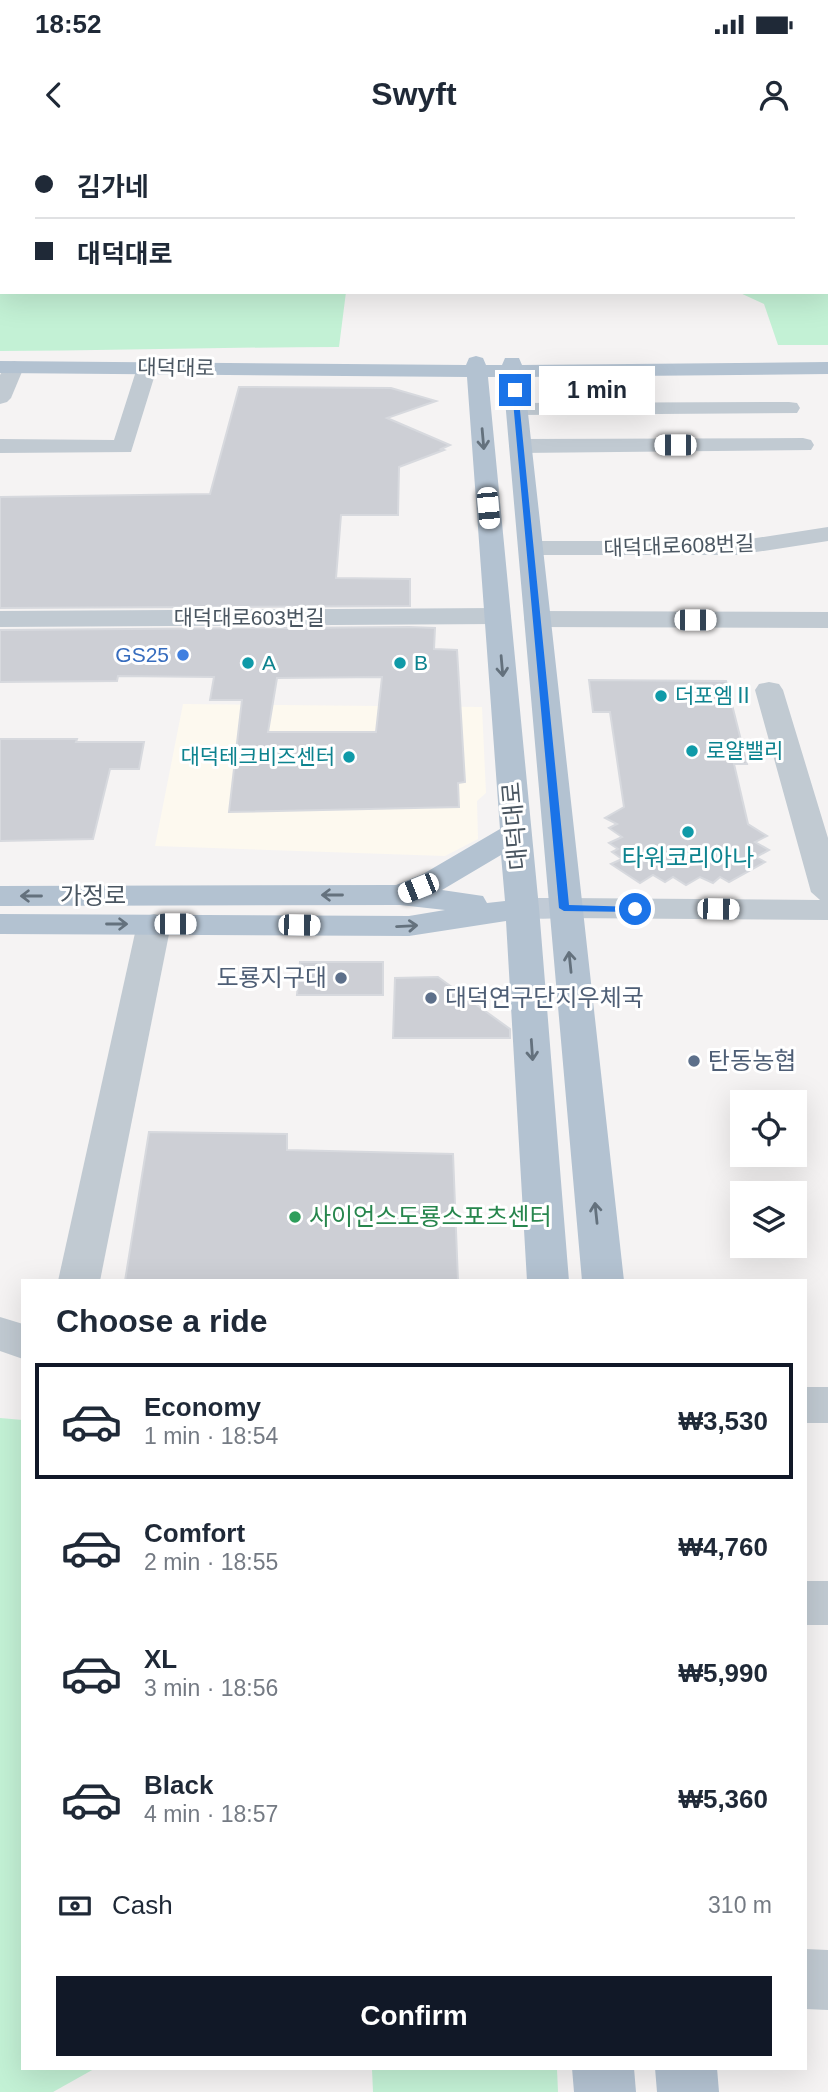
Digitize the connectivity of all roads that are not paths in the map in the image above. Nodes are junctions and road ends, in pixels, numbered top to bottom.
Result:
1 (828, 360) edge
2 (5, 364) edge
3 (477, 366) junction
4 (513, 367) junction
5 (147, 368) junction
6 (828, 368) edge
7 (0, 398) edge
8 (789, 408) dead end
9 (517, 409) junction
10 (803, 444) dead end
11 (0, 446) edge
12 (520, 446) junction
13 (828, 534) edge
14 (530, 548) junction
15 (498, 616) junction
16 (0, 619) edge
17 (537, 620) junction
18 (828, 620) edge
19 (769, 690) dead end
20 (516, 833) junction
21 (828, 892) edge
22 (400, 895) junction
23 (0, 896) edge
24 (522, 908) junction
25 (564, 908) junction
26 (828, 910) edge
27 (0, 924) edge
28 (154, 924) junction
29 (79, 1279) edge
30 (548, 1279) edge
31 (603, 1279) edge
32 (0, 1334) edge
33 (21, 1341) edge
34 (807, 1405) edge
35 (828, 1405) edge
36 (807, 1603) edge
37 (828, 1603) edge
38 (807, 1979) edge
39 (828, 1980) edge
40 (603, 2070) edge
41 (686, 2070) edge
42 (605, 2092) edge
43 (688, 2092) edge

1 - 4 main road
2 - 3 main road, 대덕대로
2 - 5 main road, 대덕대로
2 - 7 street
3 - 4 main road, 대덕대로
3 - 5 main road, 대덕대로
3 -> 15 main road, 대덕대로
4 - 6 main road
4 - 9 main road, 대덕대로
5 - 11 street
8 - 9 street
9 - 12 main road, 대덕대로
10 - 12 street
12 - 14 main road, 대덕대로
13 - 14 street, 대덕대로608번길
14 - 17 main road, 대덕대로
15 - 16 street, 대덕대로603번길
15 -> 20 main road, 대덕대로
17 - 18 street
17 - 25 main road, 대덕대로
19 - 21 street
20 - 22 main road
20 - 24 main road, 대덕대로
22 -> 23 main road, 가정로
22 - 24 main road, 가정로
24 - 25 main road, 가정로
28 -> 24 main road, 가정로
24 -> 30 main road, 대덕대로
25 - 26 street
31 -> 25 main road, 대덕대로
27 -> 28 main road, 가정로
28 - 29 street, 가정로
32 - 33 street
34 - 35 street
36 - 37 street
38 - 39 street
40 - 42 main road
41 - 43 main road

